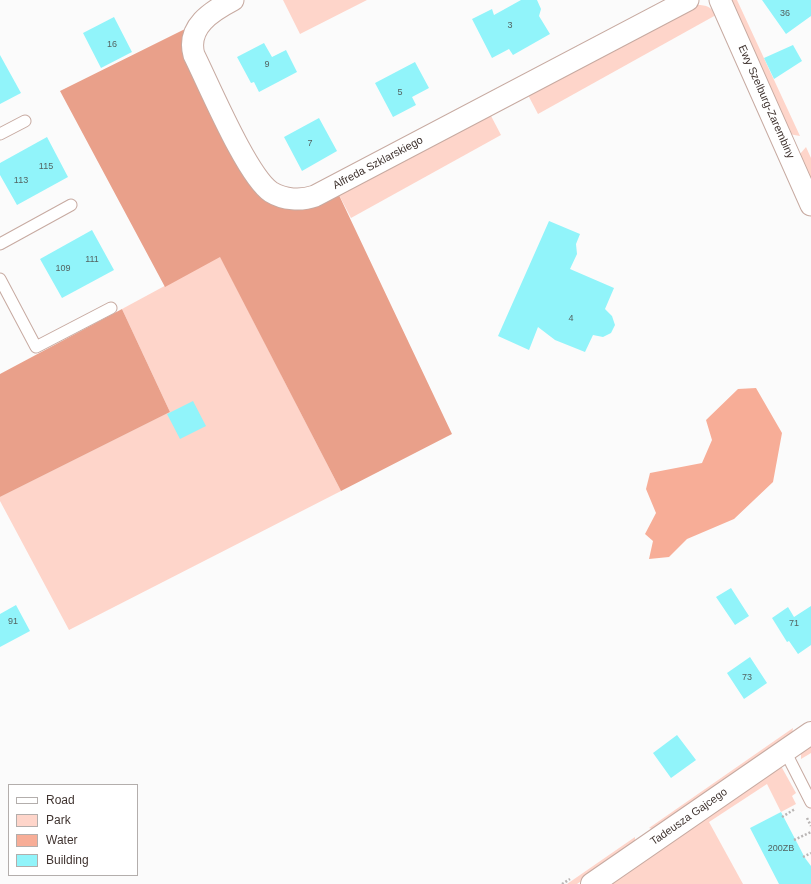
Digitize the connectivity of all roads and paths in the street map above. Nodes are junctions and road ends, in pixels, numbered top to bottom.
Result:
1 (233, 0) edge
2 (688, 0) edge
3 (720, 0) edge
4 (25, 121) dead end
5 (0, 134) edge
6 (71, 205) dead end
7 (811, 205) edge
8 (0, 244) edge
9 (0, 278) edge
10 (110, 308) dead end
11 (811, 733) edge
12 (785, 751) junction
13 (806, 804) edge
14 (782, 816) dead end
15 (811, 832) edge
16 (794, 840) dead end
17 (811, 853) edge
18 (803, 857) dead end
19 (592, 884) edge

1 - 2 street, Alfreda Szklarskiego
3 - 7 street, Ewy Szelburg-Zarembiny
4 - 5 lane
6 - 8 lane
9 - 10 lane
11 - 12 street, Tadeusza Gajcego
12 - 13 lane
12 - 19 street, Tadeusza Gajcego
13 - 14 path
15 - 16 path
17 - 18 path

